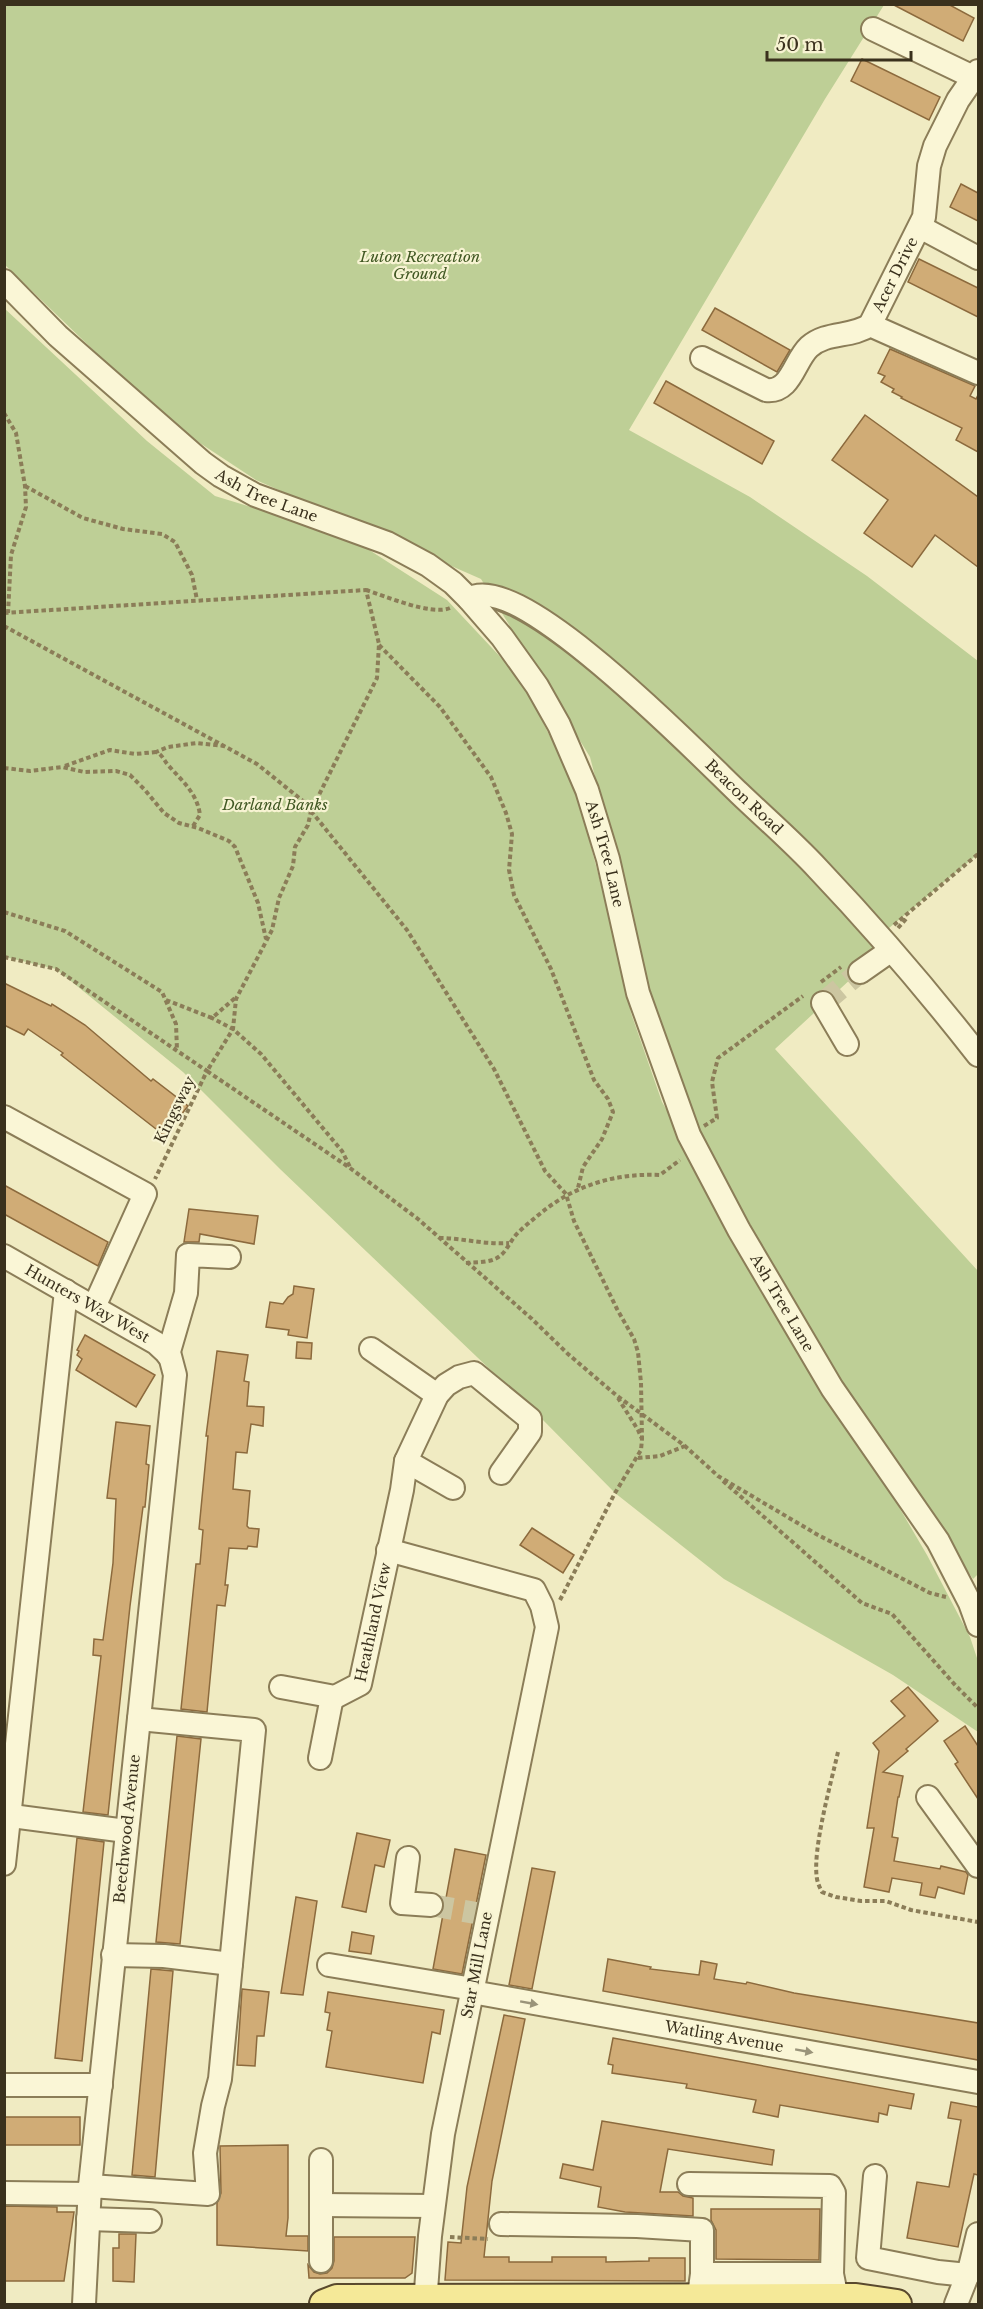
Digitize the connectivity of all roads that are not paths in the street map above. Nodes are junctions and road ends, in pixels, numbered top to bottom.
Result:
1 (873, 29) dead end
2 (976, 74) edge
3 (920, 227) junction
4 (978, 258) edge
5 (4, 281) edge
6 (870, 325) junction
7 (702, 358) dead end
8 (978, 373) edge
9 (470, 599) junction
10 (884, 944) junction
11 (852, 968) tunnel mouth
12 (816, 994) road end
13 (847, 1044) dead end
14 (978, 1055) edge
15 (4, 1117) edge
16 (4, 1256) edge
17 (229, 1257) dead end
18 (66, 1290) junction
19 (94, 1307) junction
20 (371, 1349) dead end
21 (168, 1355) junction
22 (437, 1395) junction
23 (406, 1461) junction
24 (501, 1473) dead end
25 (453, 1488) dead end
26 (388, 1550) junction
27 (974, 1601) edge
28 (978, 1625) edge
29 (547, 1627) joint
30 (281, 1688) dead end
31 (332, 1697) junction
32 (139, 1719) junction
33 (320, 1758) dead end
34 (928, 1797) dead end
35 (7, 1815) edge
36 (126, 1831) junction
37 (408, 1858) dead end
38 (4, 1864) edge
39 (978, 1866) edge
40 (431, 1905) tunnel mouth
41 (113, 1954) junction
42 (231, 1964) junction
43 (329, 1965) dead end
44 (472, 1991) junction
45 (978, 2082) edge
46 (4, 2085) edge
47 (101, 2085) junction
48 (321, 2160) dead end
49 (874, 2176) dead end
50 (689, 2184) dead end
51 (90, 2190) junction
52 (4, 2193) edge
53 (321, 2205) junction
54 (433, 2206) junction
55 (88, 2219) junction
56 (144, 2221) dead end
57 (501, 2224) road end
58 (978, 2234) edge
59 (321, 2261) dead end
60 (968, 2275) junction
61 (700, 2286) junction
62 (834, 2286) junction
63 (806, 2301) edge
64 (425, 2302) edge
65 (84, 2304) edge
66 (324, 2304) edge
67 (897, 2304) edge
68 (956, 2304) edge

1 - 2 street
2 - 3 street, Acer Drive
3 - 4 street
3 - 6 street, Acer Drive
5 - 9 street, Ash Tree Lane
6 - 7 street, Acer Drive
6 - 8 street
9 - 10 street, Beacon Road
9 - 27 street, Ash Tree Lane
10 - 11 street
10 - 14 street, Beacon Road
12 - 13 street
15 - 19 street
16 - 18 street, Hunters Way West
17 - 21 street
18 - 19 street, Hunters Way West
18 - 35 street
19 - 21 street, Hunters Way West
20 - 22 street
21 - 32 street, Beechwood Avenue
22 - 23 street, Heathland View
22 - 24 street, Heathland View
23 - 25 street
23 - 26 street, Heathland View
26 - 29 street, Heathland View
26 - 31 street, Heathland View
27 - 28 street, Ash Tree Lane
29 - 44 street, Star Mill Lane
30 - 31 street
31 - 33 street
32 - 36 street, Beechwood Avenue
32 - 42 street
34 - 39 street
35 - 36 street
35 - 38 street
36 - 41 street, Beechwood Avenue
37 - 40 street
41 - 42 street
41 - 47 street, Beechwood Avenue
42 - 51 street
43 - 44 street, Watling Avenue
44 -> 45 street, Watling Avenue
44 - 54 street, Star Mill Lane
46 - 47 street
47 - 51 street, Beechwood Avenue
48 - 53 street
49 - 60 street
50 - 62 street
51 - 52 street
51 - 55 street, Beechwood Avenue
53 - 54 street
53 - 59 street
54 - 64 street, Star Mill Lane
55 - 56 street
55 - 65 street, Beechwood Avenue
57 - 61 street
58 - 60 street
60 - 68 street
61 - 62 street
61 - 63 main road
61 - 64 main road
62 - 63 main road
62 - 67 main road
64 - 66 main road

